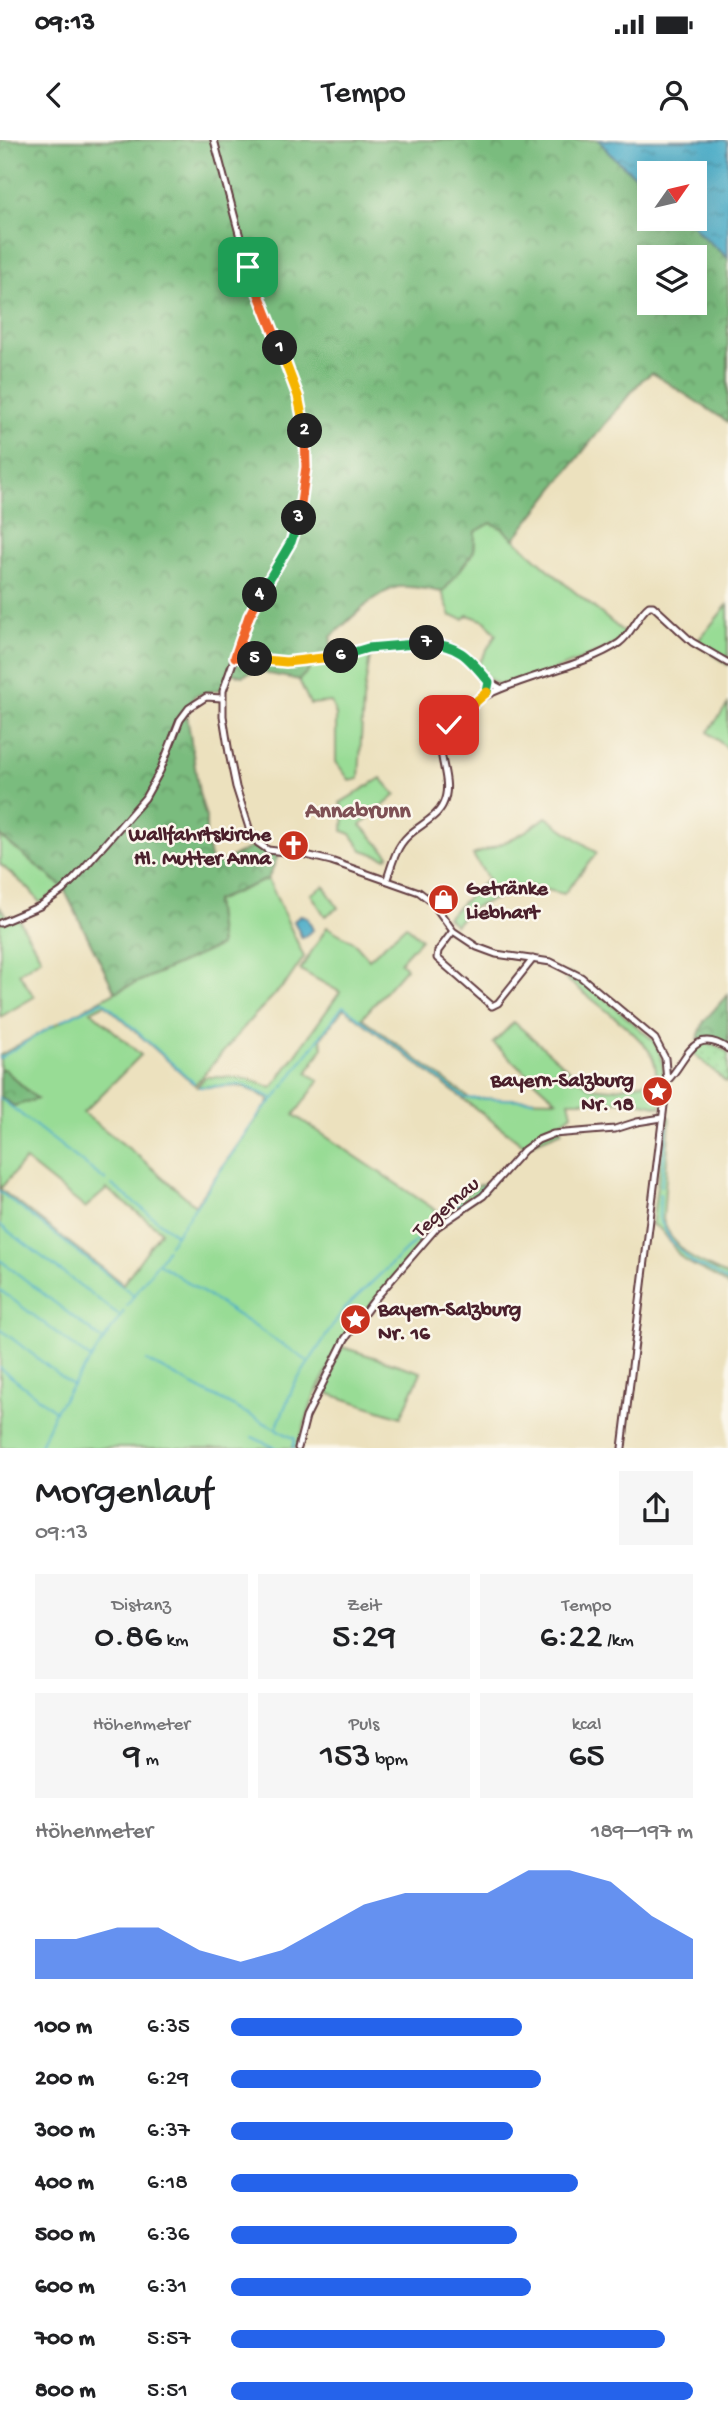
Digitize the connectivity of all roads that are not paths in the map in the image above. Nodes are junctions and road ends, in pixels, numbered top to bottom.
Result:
1 (214, 140) edge
2 (235, 657) junction
3 (728, 663) edge
4 (489, 682) junction
5 (501, 688) junction
6 (487, 694) junction
7 (222, 698) junction
8 (387, 879) junction
9 (0, 923) edge
10 (453, 931) junction
11 (533, 959) junction
12 (728, 1049) edge
13 (667, 1081) junction
14 (662, 1118) junction
15 (298, 1448) edge
16 (622, 1448) edge

1 - 2 street
2 - 4 street
2 - 7 street
3 - 5 street
4 - 5 street
4 - 6 street
5 - 6 street
6 - 8 street
7 - 8 street
7 - 9 street
8 - 10 street
10 - 11 street
10 - 11 street
11 - 13 street
12 - 13 street
13 - 14 street
14 - 15 street, Tegernau
14 - 16 street

